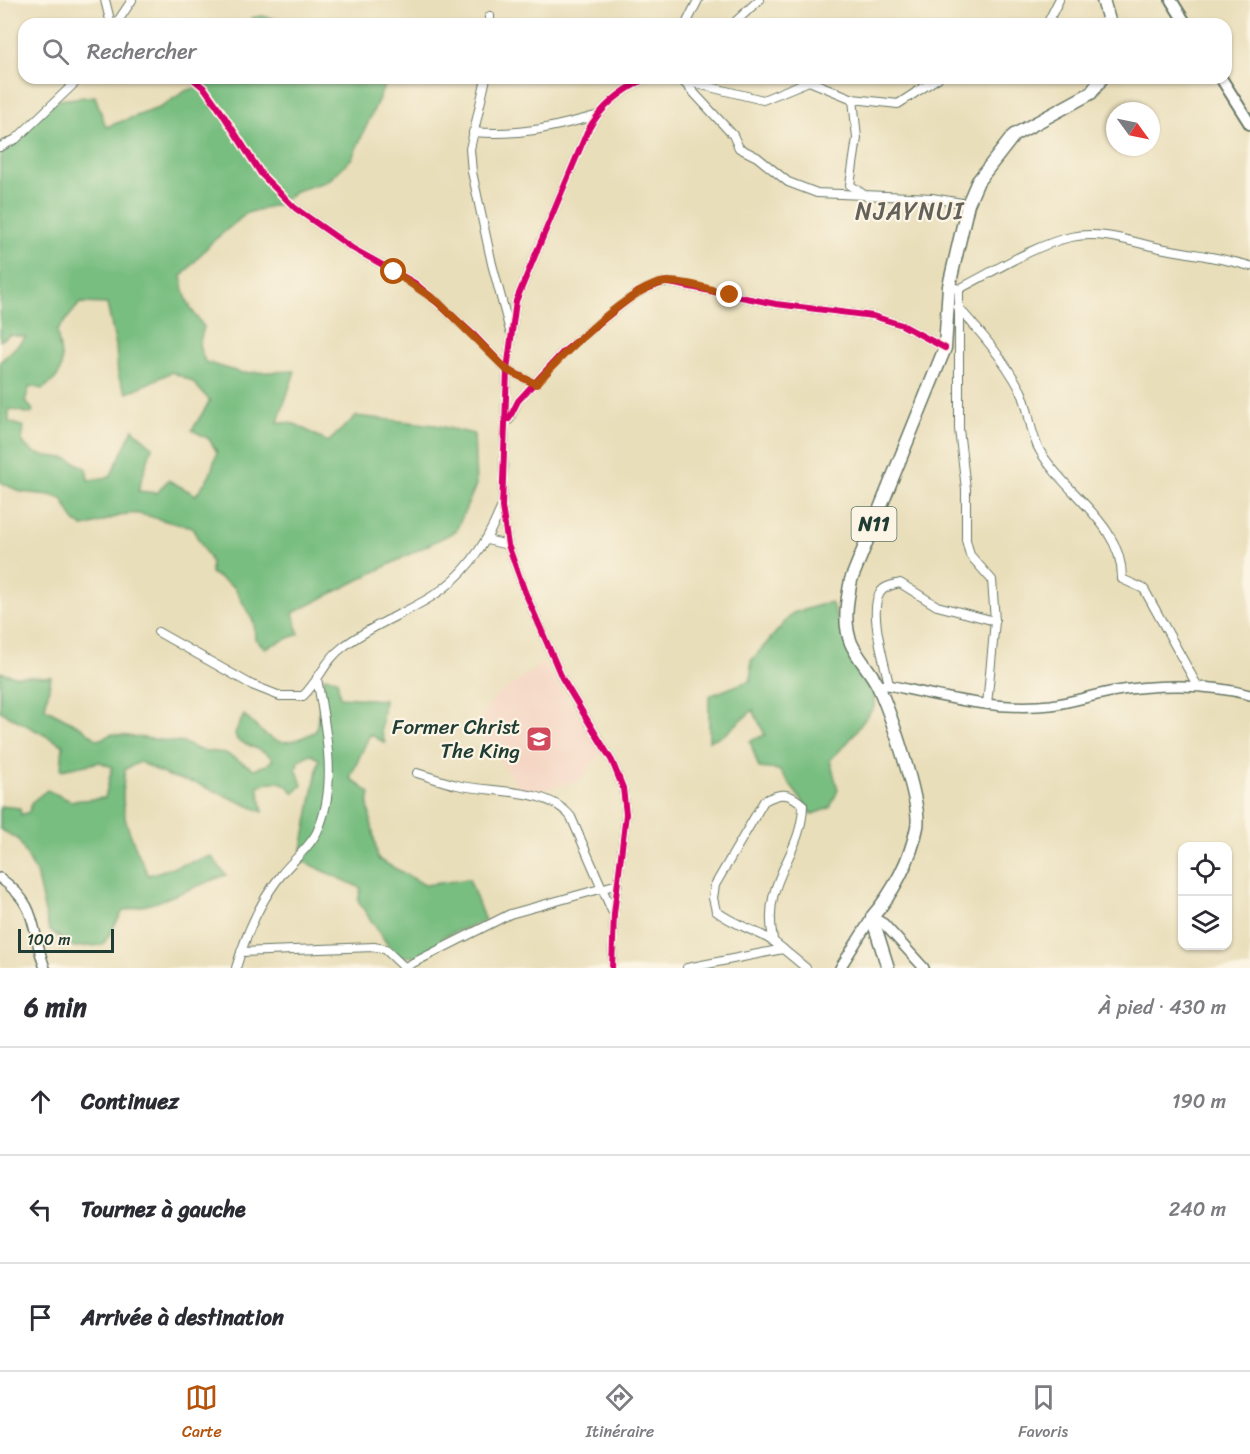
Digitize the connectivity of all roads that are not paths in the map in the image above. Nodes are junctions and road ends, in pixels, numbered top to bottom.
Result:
1 (105, 0) edge
2 (132, 0) edge
3 (698, 0) edge
4 (759, 0) edge
5 (1059, 0) edge
6 (1103, 0) edge
7 (1171, 0) edge
8 (110, 18) edge
9 (120, 18) edge
10 (689, 18) edge
11 (740, 18) edge
12 (1050, 18) edge
13 (1108, 18) edge
14 (1182, 18) edge
15 (74, 84) edge
16 (198, 84) edge
17 (485, 84) edge
18 (636, 84) edge
19 (687, 84) edge
20 (701, 84) edge
21 (802, 84) edge
22 (816, 84) edge
23 (929, 84) edge
24 (1098, 84) edge
25 (1225, 84) edge
26 (853, 99) junction
27 (595, 116) junction
28 (1250, 124) edge
29 (472, 132) junction
30 (0, 147) edge
31 (867, 196) junction
32 (968, 204) junction
33 (1250, 267) edge
34 (954, 287) junction
35 (958, 307) junction
36 (511, 333) junction
37 (945, 348) junction
38 (507, 370) junction
39 (536, 384) junction
40 (507, 424) junction
41 (502, 507) junction
42 (487, 540) junction
43 (508, 545) junction
44 (995, 621) junction
45 (158, 632) dead end
46 (317, 677) junction
47 (883, 685) junction
48 (1198, 687) junction
49 (1250, 695) edge
50 (987, 705) junction
51 (417, 773) dead end
52 (0, 878) edge
53 (618, 884) junction
54 (604, 889) junction
55 (614, 914) junction
56 (872, 917) junction
57 (773, 939) junction
58 (783, 949) junction
59 (241, 952) junction
60 (45, 968) edge
61 (236, 968) edge
62 (403, 968) edge
63 (612, 968) edge
64 (687, 968) edge
65 (806, 968) edge
66 (840, 968) edge
67 (888, 968) edge
68 (924, 968) edge

1 - 8 street
2 - 9 street
3 - 10 street
4 - 11 street
5 - 12 street
6 - 13 highway
7 - 14 main road
15 - 30 street
16 - 38 street
17 - 29 street
18 - 27 street
19 - 31 street
20 - 21 street
22 - 26 street
23 - 26 street
24 - 32 highway, N11
25 - 28 main road
26 - 31 street
27 - 29 street
27 - 36 street
29 - 36 street
31 - 32 street
32 - 34 highway, N11
33 - 34 street
34 - 35 street
34 - 37 highway, N11
35 - 44 street
35 - 48 street
36 - 38 street
37 - 39 street
37 - 47 highway, N11
38 - 39 street
38 - 40 street
39 - 40 street
40 - 41 street
41 - 42 street
41 - 43 street
42 - 43 street
42 - 46 street
43 - 53 street
44 - 47 street
44 - 50 street
45 - 46 street
46 - 59 street
47 - 50 street
47 - 56 highway, N11
48 - 49 street
48 - 50 street
51 - 54 street
52 - 60 street
53 - 54 street
53 - 55 street
54 - 55 street
54 - 62 street
55 - 63 street
56 - 66 street
56 - 67 highway
56 - 68 street
57 - 57 street
57 - 58 street
58 - 64 street
58 - 65 street
59 - 61 street
59 - 62 street

